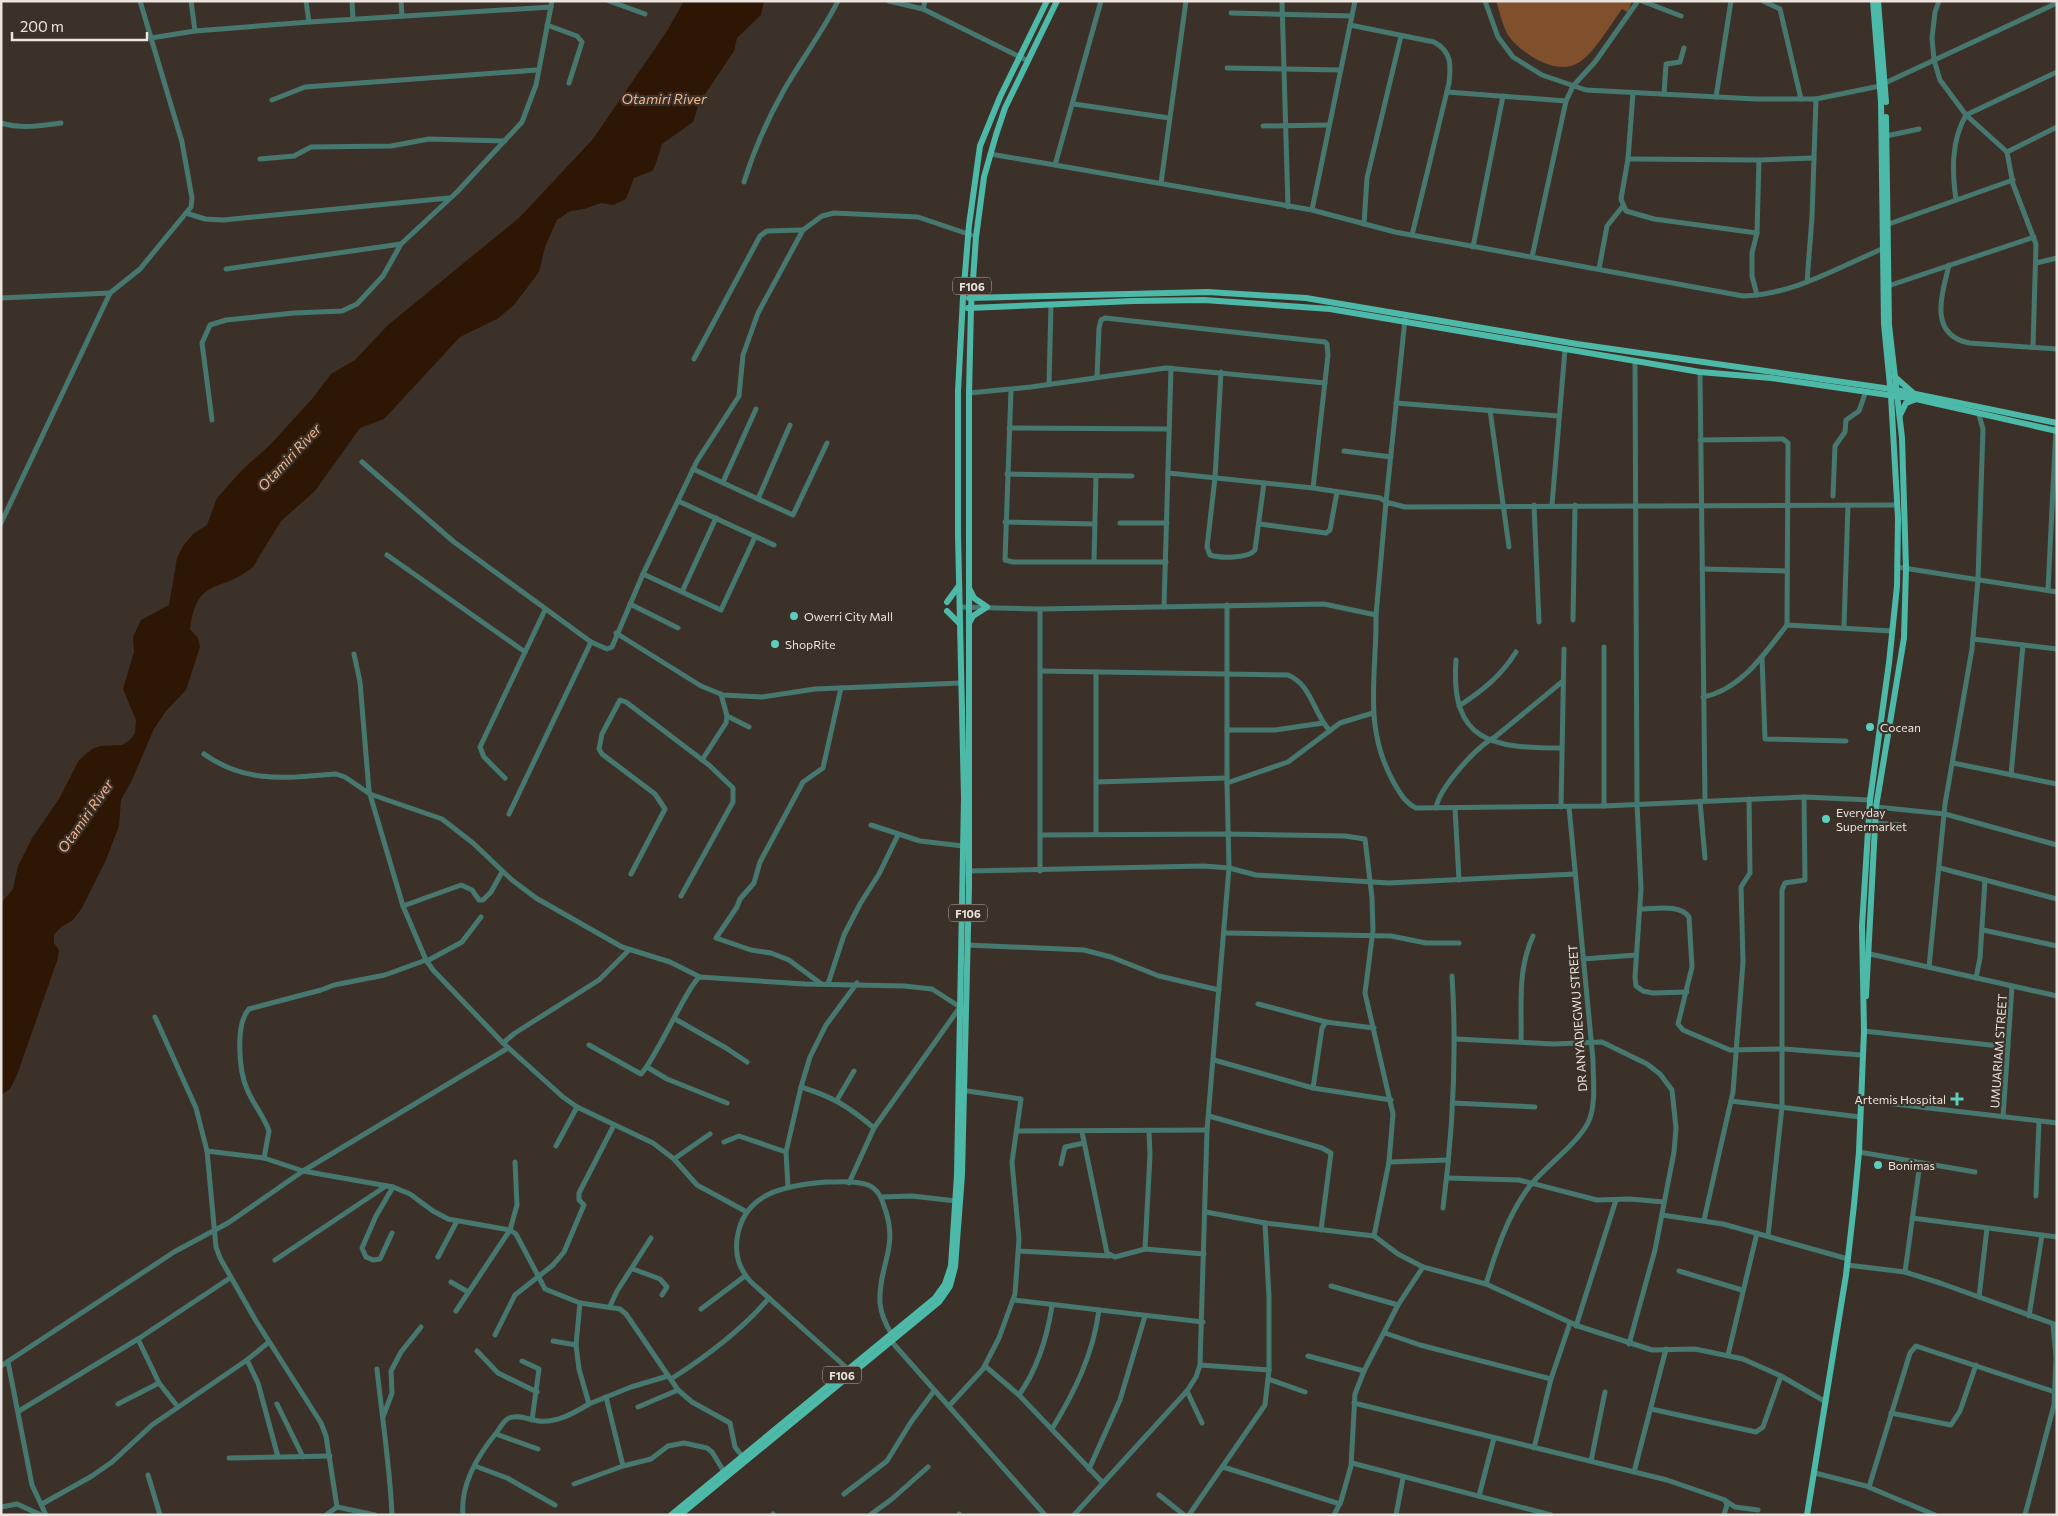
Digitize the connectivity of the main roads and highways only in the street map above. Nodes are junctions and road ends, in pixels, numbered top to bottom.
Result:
1 (1047, 1) edge
2 (1058, 1) edge
3 (1873, 1) edge
4 (1878, 1) edge
5 (1883, 84) junction
6 (963, 298) junction
7 (971, 298) junction
8 (962, 308) junction
9 (971, 308) junction
10 (1620, 351) junction
11 (1619, 359) junction
12 (1895, 377) junction
13 (1894, 393) junction
14 (1917, 397) junction
15 (1900, 416) junction
16 (2057, 423) edge
17 (2056, 431) edge
18 (960, 583) junction
19 (968, 587) junction
20 (947, 602) dead end
21 (947, 611) dead end
22 (969, 624) junction
23 (960, 625) junction
24 (1878, 748) junction
25 (1886, 749) junction
26 (966, 798) junction
27 (965, 922) junction
28 (1871, 925) junction
29 (1862, 926) junction
30 (1864, 1014) junction
31 (961, 1090) junction
32 (960, 1174) junction
33 (892, 1338) junction
34 (671, 1515) edge
35 (680, 1515) edge
36 (1808, 1515) edge

1 - 6 main road, F106
2 - 7 main road, F106
3 - 5 main road
4 - 5 main road
5 - 12 main road
5 - 13 main road
6 - 7 main road
6 - 8 main road, F106
7 - 9 main road, F106
7 - 10 main road
8 - 9 main road
8 - 18 main road, F106
9 - 11 main road
9 - 19 main road, F106
10 - 11 main road
10 - 13 main road
11 - 13 main road
12 - 13 main road
12 - 14 main road
13 - 14 main road
13 - 15 main road
13 - 24 main road
14 - 15 main road
14 - 16 main road
14 - 17 main road
15 - 25 main road
18 - 20 main road
18 - 23 main road, F106
19 - 22 main road, F106
19 - 22 main road
21 - 23 main road
22 - 26 main road, F106
23 - 26 main road, F106
24 - 25 main road
24 - 29 main road
25 - 28 main road
26 - 27 main road, F106
26 - 27 main road, F106
27 - 31 main road, F106
27 - 31 main road, F106
28 - 29 main road
28 - 30 main road
29 - 30 main road
30 - 36 main road
31 - 32 main road, F106
32 - 33 main road, F106
32 - 33 main road, F106
33 - 34 main road, F106
33 - 35 main road, F106

